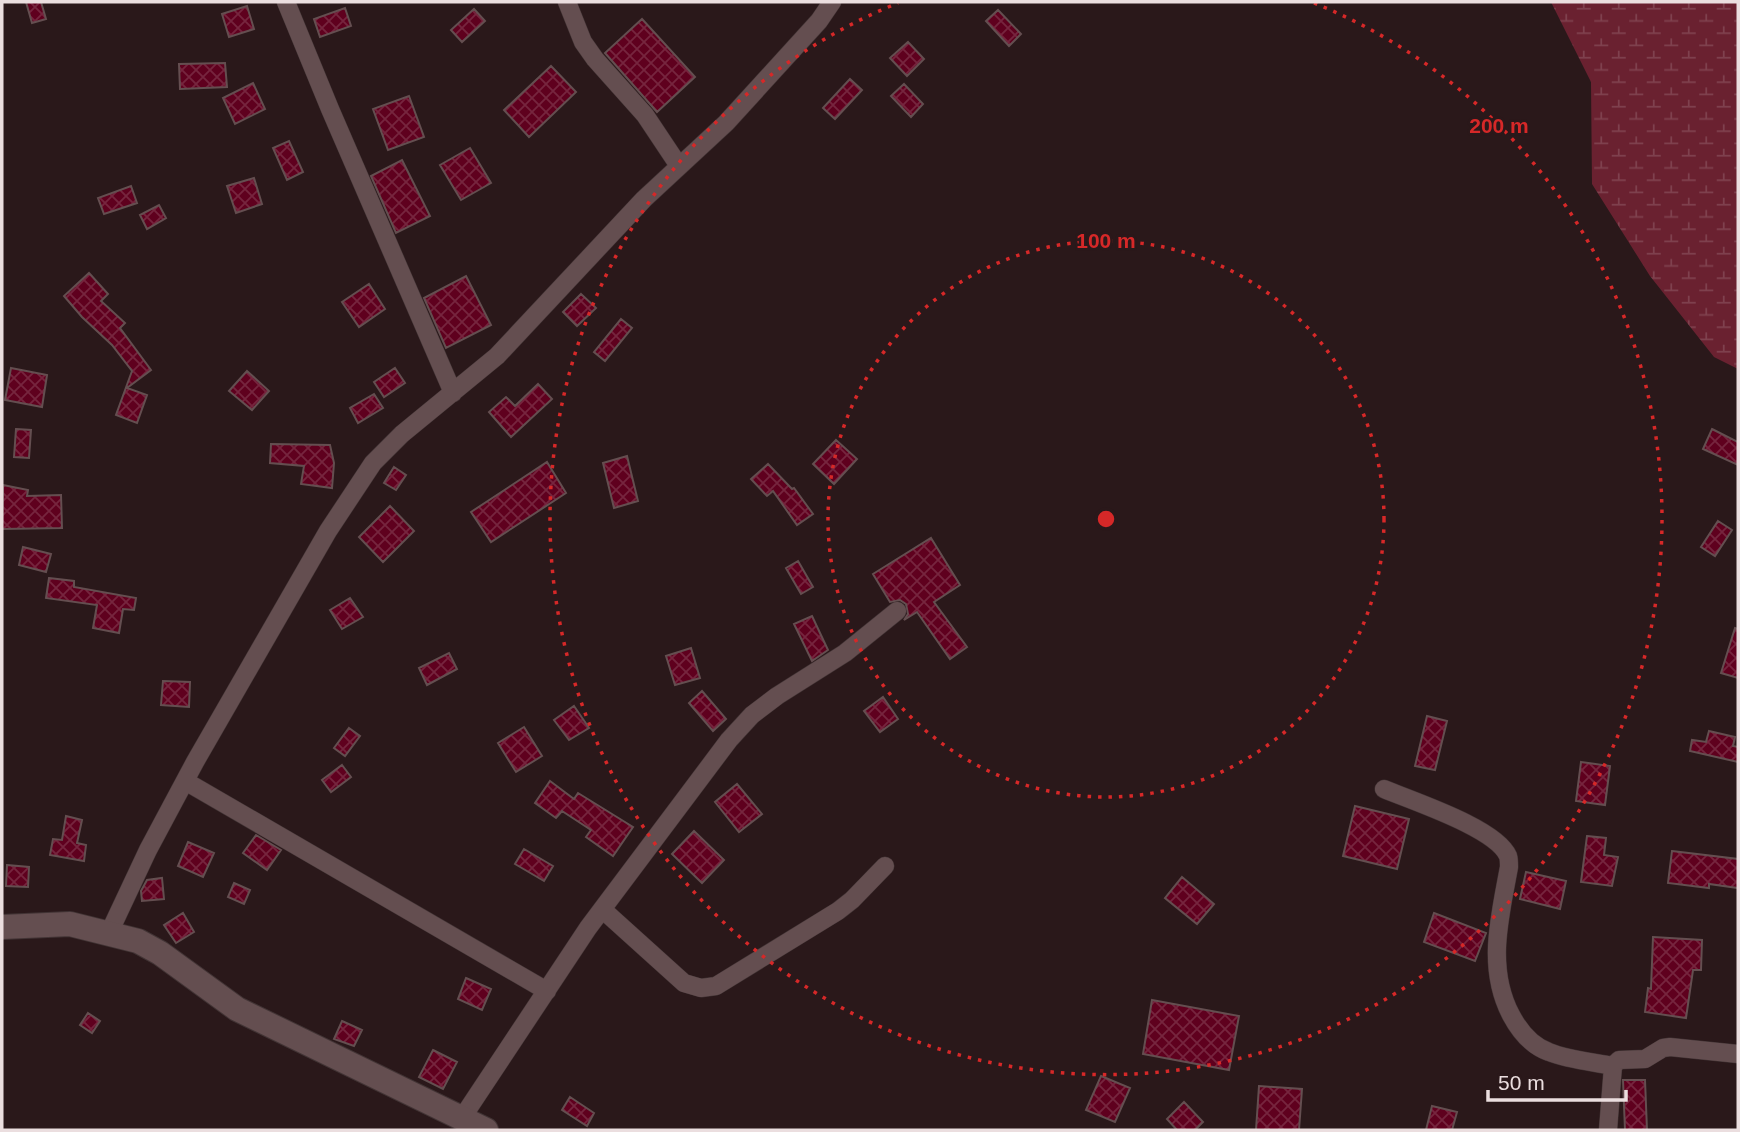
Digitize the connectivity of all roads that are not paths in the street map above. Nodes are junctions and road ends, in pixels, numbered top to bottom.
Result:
1 (286, 2) edge
2 (567, 2) edge
3 (832, 2) edge
4 (679, 166) junction
5 (453, 393) junction
6 (897, 611) dead end
7 (185, 780) junction
8 (1384, 789) dead end
9 (885, 866) dead end
10 (602, 909) junction
11 (2, 927) edge
12 (109, 933) junction
13 (547, 990) junction
14 (1738, 1054) edge
15 (1613, 1066) junction
16 (462, 1118) junction
17 (486, 1130) edge
18 (1608, 1130) edge

1 - 5 street
2 - 4 street
3 - 4 street
4 - 5 street
5 - 7 street
6 - 10 street
7 - 12 street
7 - 13 street
8 - 15 street
9 - 10 street
10 - 13 street
11 - 12 main road
12 - 16 main road
13 - 16 street
14 - 15 street
15 - 18 street
16 - 17 main road

